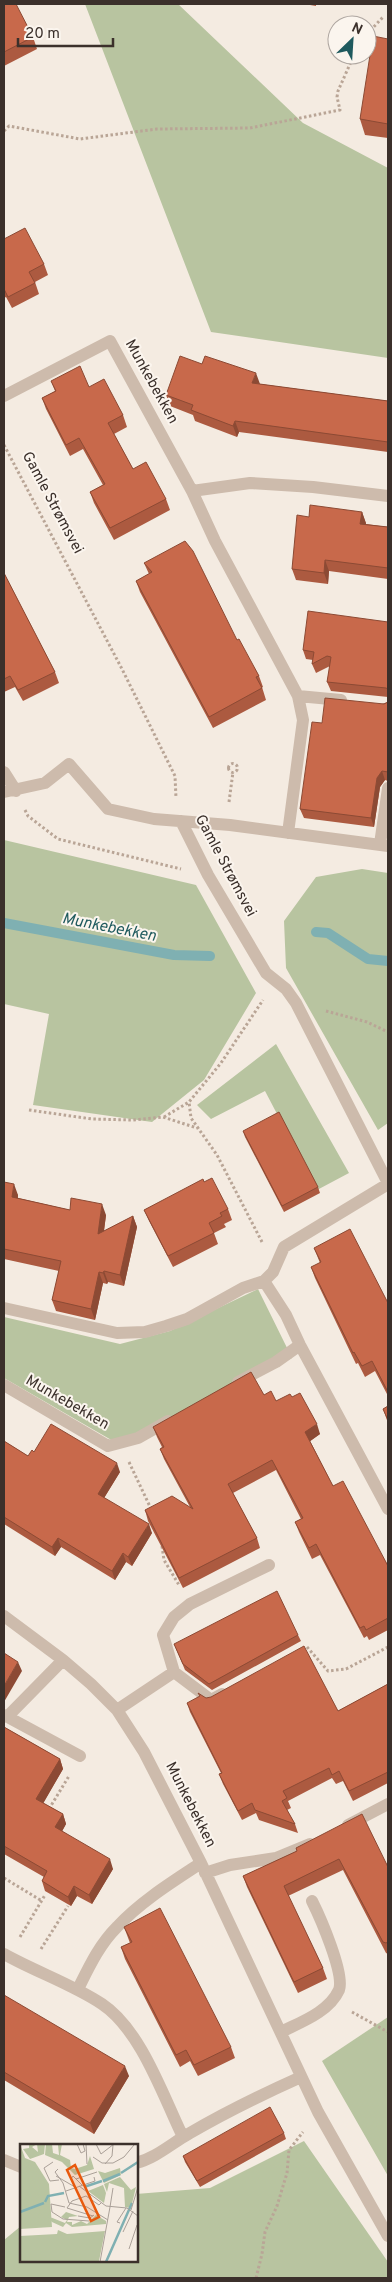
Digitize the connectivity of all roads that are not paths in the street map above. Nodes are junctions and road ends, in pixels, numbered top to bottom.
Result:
1 (4, 396) edge
2 (192, 491) junction
3 (388, 496) edge
4 (298, 696) junction
5 (352, 701) edge
6 (4, 772) edge
7 (388, 788) edge
8 (10, 792) edge
9 (181, 821) junction
10 (288, 833) junction
11 (384, 845) edge
12 (388, 1183) edge
13 (264, 1281) junction
14 (4, 1308) edge
15 (300, 1346) junction
16 (4, 1385) edge
17 (225, 1388) edge
18 (177, 1415) edge
19 (388, 1509) edge
20 (269, 1565) dead end
21 (4, 1616) edge
22 (63, 1660) junction
23 (174, 1672) junction
24 (237, 1686) edge
25 (117, 1710) junction
26 (5, 1716) edge
27 (80, 1756) road end
28 (388, 1804) edge
29 (336, 1831) edge
30 (319, 1840) edge
31 (203, 1868) junction
32 (312, 1901) dead end
33 (6, 1955) edge
34 (78, 1990) junction
35 (281, 2032) junction
36 (301, 2077) junction
37 (183, 2137) junction
38 (4, 2160) edge
39 (138, 2162) edge
40 (20, 2167) edge
41 (388, 2236) edge

1 - 2 street, Munkebekken
2 - 3 street
2 - 4 street, Munkebekken
4 - 5 street
4 - 10 street, Munkebekken
6 - 8 street
7 - 11 street
8 - 9 street
9 - 10 street
9 - 12 street, Gamle Strømsvei
10 - 11 street
12 - 13 street
13 - 14 street
13 - 15 street
15 - 17 street
15 - 19 street
16 - 18 street, Munkebekken
20 - 23 street
21 - 22 street, Munkebekken
22 - 25 street, Munkebekken
22 - 26 street
23 - 24 street
23 - 25 street
25 - 31 street, Munkebekken
26 - 27 street
28 - 29 street
30 - 31 street, Munkebekken
31 - 34 street, Munkebekken
31 - 35 street, Munkebekken
32 - 35 street
33 - 34 street
34 - 37 street
35 - 36 street, Munkebekken
36 - 37 street
36 - 41 street, Munkebekken
37 - 39 street
38 - 40 street

